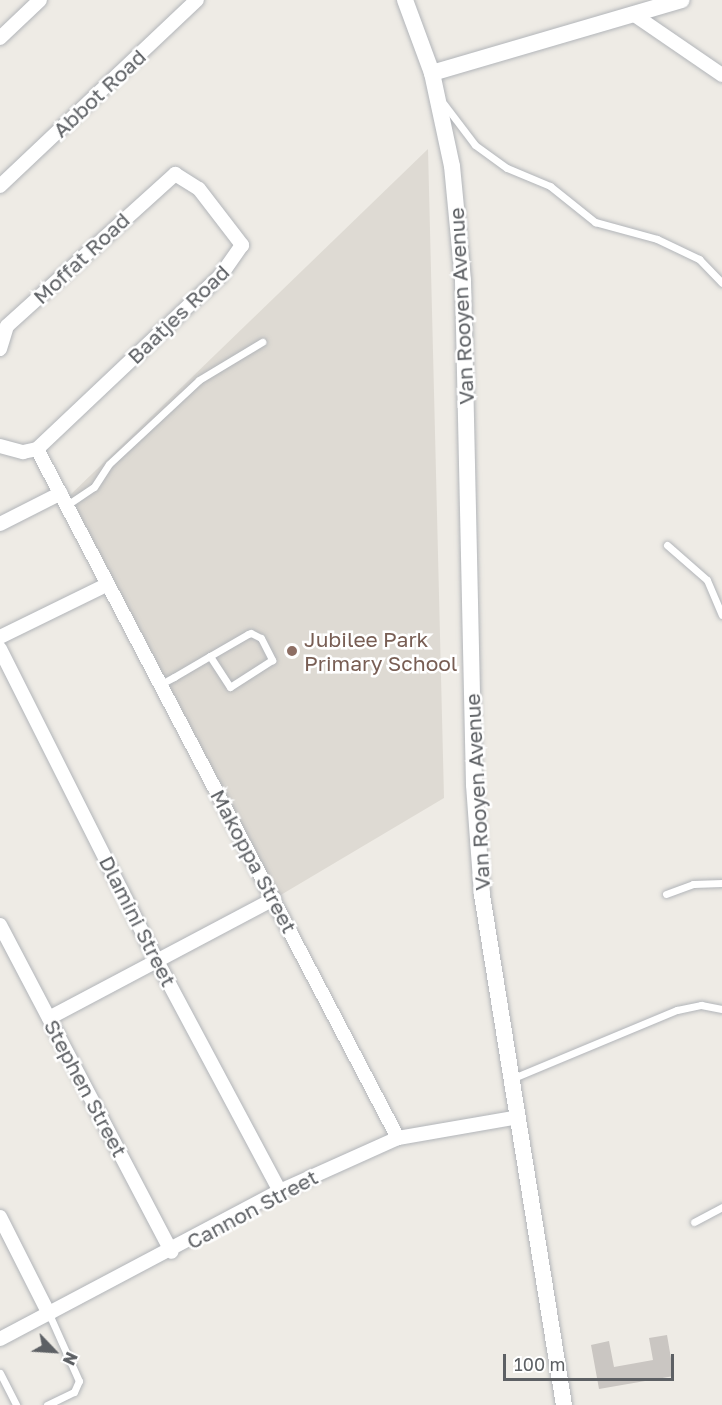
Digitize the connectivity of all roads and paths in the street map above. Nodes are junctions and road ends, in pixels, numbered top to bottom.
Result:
1 (40, 0) edge
2 (197, 0) edge
3 (405, 0) edge
4 (682, 0) edge
5 (633, 14) junction
6 (0, 38) edge
7 (432, 73) junction
8 (722, 75) edge
9 (438, 97) junction
10 (175, 174) joint
11 (0, 186) edge
12 (722, 283) edge
13 (4, 322) edge
14 (262, 342) dead end
15 (0, 349) edge
16 (0, 446) edge
17 (37, 449) junction
18 (64, 499) junction
19 (0, 524) edge
20 (667, 545) dead end
21 (108, 584) junction
22 (722, 615) edge
23 (0, 637) edge
24 (0, 649) edge
25 (210, 656) junction
26 (161, 684) junction
27 (722, 883) edge
28 (666, 894) dead end
29 (274, 899) junction
30 (0, 925) edge
31 (157, 961) junction
32 (722, 1009) edge
33 (49, 1018) junction
34 (512, 1079) junction
35 (518, 1117) junction
36 (398, 1138) junction
37 (280, 1191) junction
38 (722, 1207) edge
39 (0, 1217) edge
40 (694, 1222) dead end
41 (172, 1252) junction
42 (49, 1314) junction
43 (0, 1339) edge
44 (0, 1373) edge
45 (16, 1405) edge
46 (47, 1405) edge
47 (564, 1405) edge

1 - 6 street
2 - 11 street, Abbot Road
3 - 7 street, Van Rooyen Avenue
4 - 5 street
5 - 7 street
5 - 8 street
7 - 9 street, Van Rooyen Avenue
9 - 12 lane
9 - 34 street, Van Rooyen Avenue
10 - 13 street, Moffat Road
10 - 17 street, Baatjes Road
13 - 15 street, Moffat Road
14 - 18 lane
16 - 17 street
17 - 18 street, Makoppa Street
18 - 19 street
18 - 21 street, Makoppa Street
20 - 22 lane
21 - 23 street
21 - 26 street, Makoppa Street
24 - 31 street, Dlamini Street
25 - 25 lane
25 - 26 lane
26 - 29 street, Makoppa Street
27 - 28 lane
29 - 31 street
29 - 36 street, Makoppa Street
30 - 33 street, Stephen Street
31 - 33 street
31 - 37 street, Dlamini Street
32 - 34 lane
33 - 41 street, Stephen Street
34 - 35 street, Van Rooyen Avenue
35 - 36 street, Cannon Street
35 - 47 street, Van Rooyen Avenue
36 - 37 street, Cannon Street
37 - 41 street, Cannon Street
38 - 40 lane
39 - 42 street
41 - 42 street, Cannon Street
42 - 43 street, Cannon Street
42 - 46 lane
44 - 45 lane

